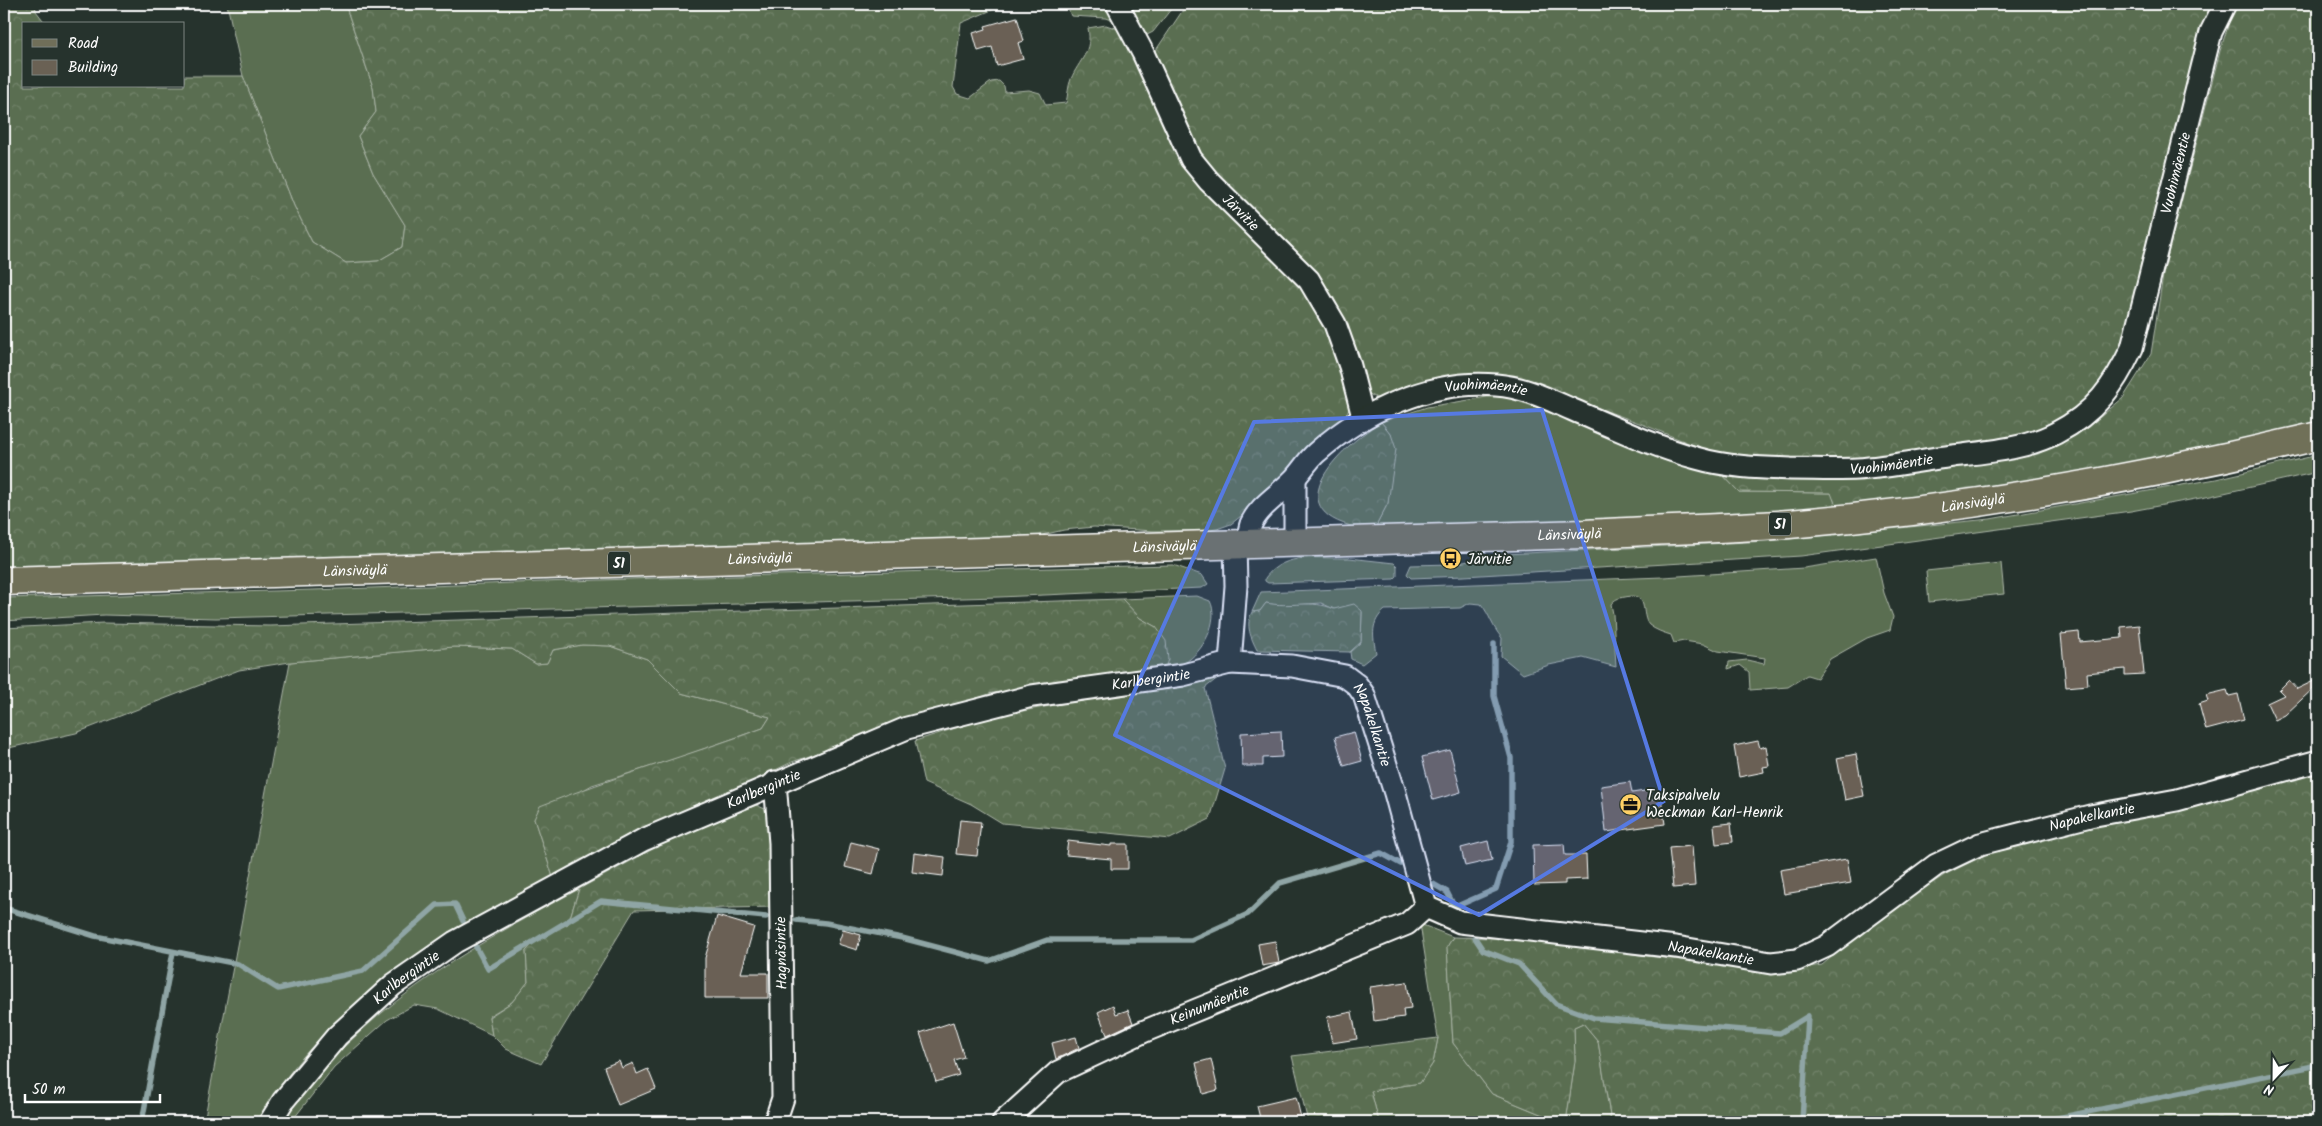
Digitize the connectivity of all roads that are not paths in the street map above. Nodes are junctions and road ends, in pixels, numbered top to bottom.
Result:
1 (1117, 4) edge
2 (2225, 4) edge
3 (1363, 417) junction
4 (2318, 436) edge
5 (1295, 479) junction
6 (1295, 542) junction
7 (1241, 544) junction
8 (4, 581) edge
9 (1230, 662) junction
10 (2318, 761) edge
11 (775, 782) junction
12 (1426, 907) junction
13 (270, 1122) edge
14 (775, 1122) edge
15 (1003, 1122) edge

1 - 3 street, Järvitie
2 - 3 street, Vuohimäentie
3 - 5 street, Vuohimäentie
4 - 6 main road, Länsiväylä / 51
5 - 6 street
5 - 7 street, Vuohimäentie
6 - 7 main road, Länsiväylä / 51
7 - 8 main road, Länsiväylä / 51
7 - 9 street
9 - 11 street, Karlbergintie
9 - 12 street, Napakelkantie
10 - 12 street, Napakelkantie
11 - 13 street, Karlbergintie
11 - 14 street, Hagnäsintie
12 - 15 street, Keinumäentie

